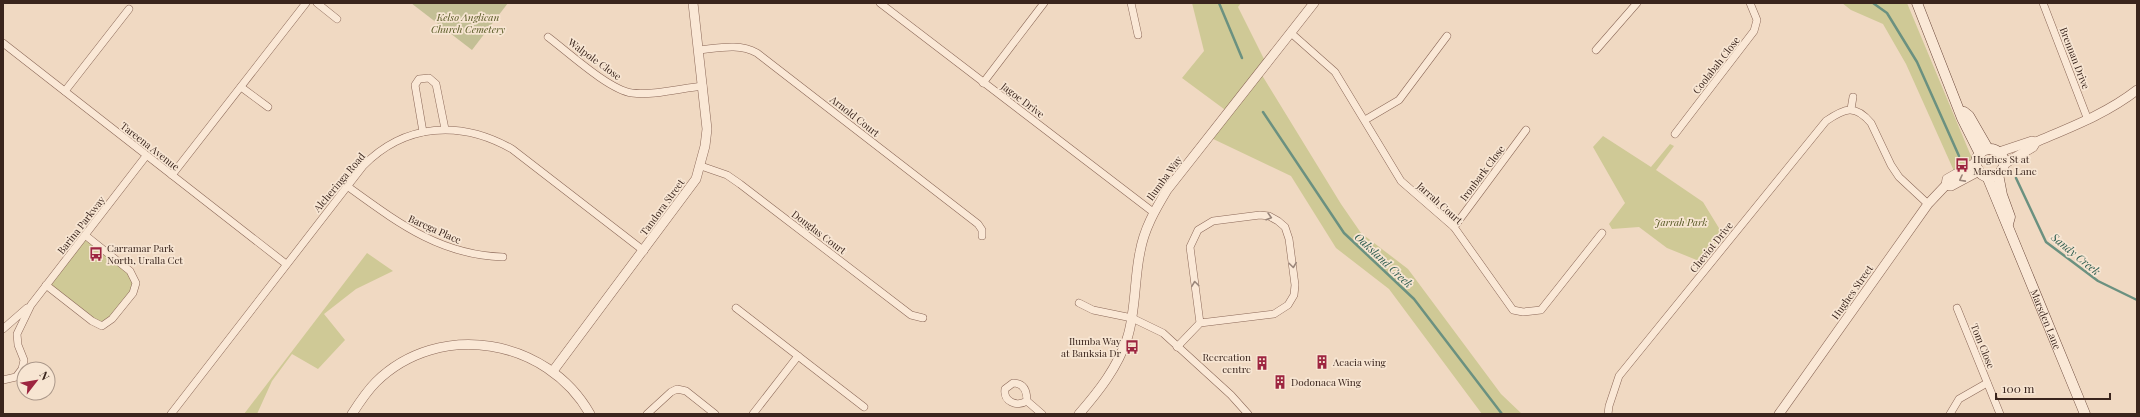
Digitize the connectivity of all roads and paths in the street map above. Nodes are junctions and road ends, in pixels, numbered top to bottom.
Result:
1 (306, 3) edge
2 (317, 3) edge
3 (694, 3) edge
4 (880, 3) edge
5 (1044, 3) edge
6 (1131, 3) edge
7 (1314, 3) edge
8 (1638, 3) edge
9 (1750, 3) edge
10 (1917, 3) edge
11 (2043, 3) edge
12 (129, 9) dead end
13 (337, 19) dead end
14 (1291, 32) junction
15 (1138, 34) dead end
16 (1447, 36) dead end
17 (548, 37) dead end
18 (3, 43) edge
19 (699, 50) junction
20 (1596, 50) dead end
21 (984, 83) junction
22 (702, 86) junction
23 (241, 87) junction
24 (2137, 90) edge
25 (65, 91) junction
26 (1853, 98) dead end
27 (268, 107) dead end
28 (1851, 109) junction
29 (1365, 120) junction
30 (2088, 120) junction
31 (445, 129) junction
32 (1526, 130) dead end
33 (423, 132) junction
34 (1675, 134) dead end
35 (2036, 142) junction
36 (1999, 152) junction
37 (146, 156) junction
38 (1982, 163) junction
39 (2004, 164) junction
40 (701, 166) junction
41 (1998, 174) junction
42 (172, 175) junction
43 (347, 186) junction
44 (1928, 204) junction
45 (1154, 212) junction
46 (2008, 224) junction
47 (1454, 227) junction
48 (1602, 233) dead end
49 (86, 235) junction
50 (982, 236) dead end
51 (644, 251) junction
52 (503, 257) dead end
53 (286, 264) junction
54 (46, 285) junction
55 (1080, 303) dead end
56 (31, 305) junction
57 (736, 308) dead end
58 (1957, 308) dead end
59 (923, 318) dead end
60 (1132, 318) junction
61 (1200, 323) junction
62 (3, 330) edge
63 (1177, 347) junction
64 (798, 356) junction
65 (553, 371) junction
66 (3, 380) edge
67 (1987, 383) junction
68 (1027, 401) dead end
69 (864, 407) dead end
70 (171, 414) edge
71 (352, 414) edge
72 (590, 414) edge
73 (647, 414) edge
74 (715, 414) edge
75 (753, 414) edge
76 (1042, 414) edge
77 (1079, 414) edge
78 (1248, 414) edge
79 (1608, 414) edge
80 (1779, 414) edge
81 (1950, 414) edge
82 (2000, 414) edge
83 (2085, 414) edge

1 - 23 street
2 - 13 street
3 - 19 street, Tandora Street
4 - 21 street, Jagoe Drive
5 - 21 street
6 - 15 street
7 - 14 street, Ilumba Way
8 - 20 street
9 - 34 street, Coolabah Close
10 - 38 main road, Marsden Lane
11 - 30 street, Brennan Drive
12 - 25 street
14 - 29 street, Jarrah Court
14 - 45 street, Ilumba Way
16 - 29 street
17 - 22 street, Walpole Close
18 - 25 street, Tareena Avenue
19 - 22 street, Tandora Street
19 - 50 street, Arnold Court
21 - 45 street, Jagoe Drive
22 - 40 street, Tandora Street
23 - 27 street
23 - 42 street
24 - 30 street
25 - 37 street, Tareena Avenue
26 - 28 street
28 - 44 street
28 - 79 street, Cheviot Drive
29 - 47 street, Jarrah Court
30 - 35 street
31 - 33 street, Alcheringa Road
31 - 33 street
31 - 51 street, Alcheringa Road
32 - 47 street, Ironbark Close
33 - 43 street, Alcheringa Road
35 - 36 street
35 - 39 street
36 - 38 main road
36 - 39 main road
37 - 42 street, Tareena Avenue
37 - 49 street, Barina Parkway
38 - 41 main road
38 - 44 street, Hughes Street
38 - 46 main road, Marsden Lane
39 - 41 main road
40 - 51 street, Tandora Street
40 - 59 street, Douglas Court
41 - 46 main road, Marsden Lane
42 - 53 street, Tareena Avenue
43 - 52 street, Barega Place
43 - 53 street, Alcheringa Road
44 - 80 street, Hughes Street
45 - 60 street, Ilumba Way
46 - 83 main road, Marsden Lane
47 - 48 street, Jarrah Court
49 - 54 street, Barina Parkway
49 - 54 street
51 - 65 street, Tandora Street
53 - 70 street, Alcheringa Road
54 - 56 street, Barina Parkway
55 - 60 street
56 - 62 street, Barina Parkway
56 - 66 street, Barina Parkway
57 - 64 street
58 - 67 street, Tom Close
60 - 63 street
60 - 77 street, Ilumba Way
61 -> 61 street
61 - 63 street
63 - 78 street
64 - 69 street
64 - 75 street
65 - 71 street
65 - 72 street
67 - 81 street
67 - 82 street, Tom Close
68 - 76 street
73 - 74 street

